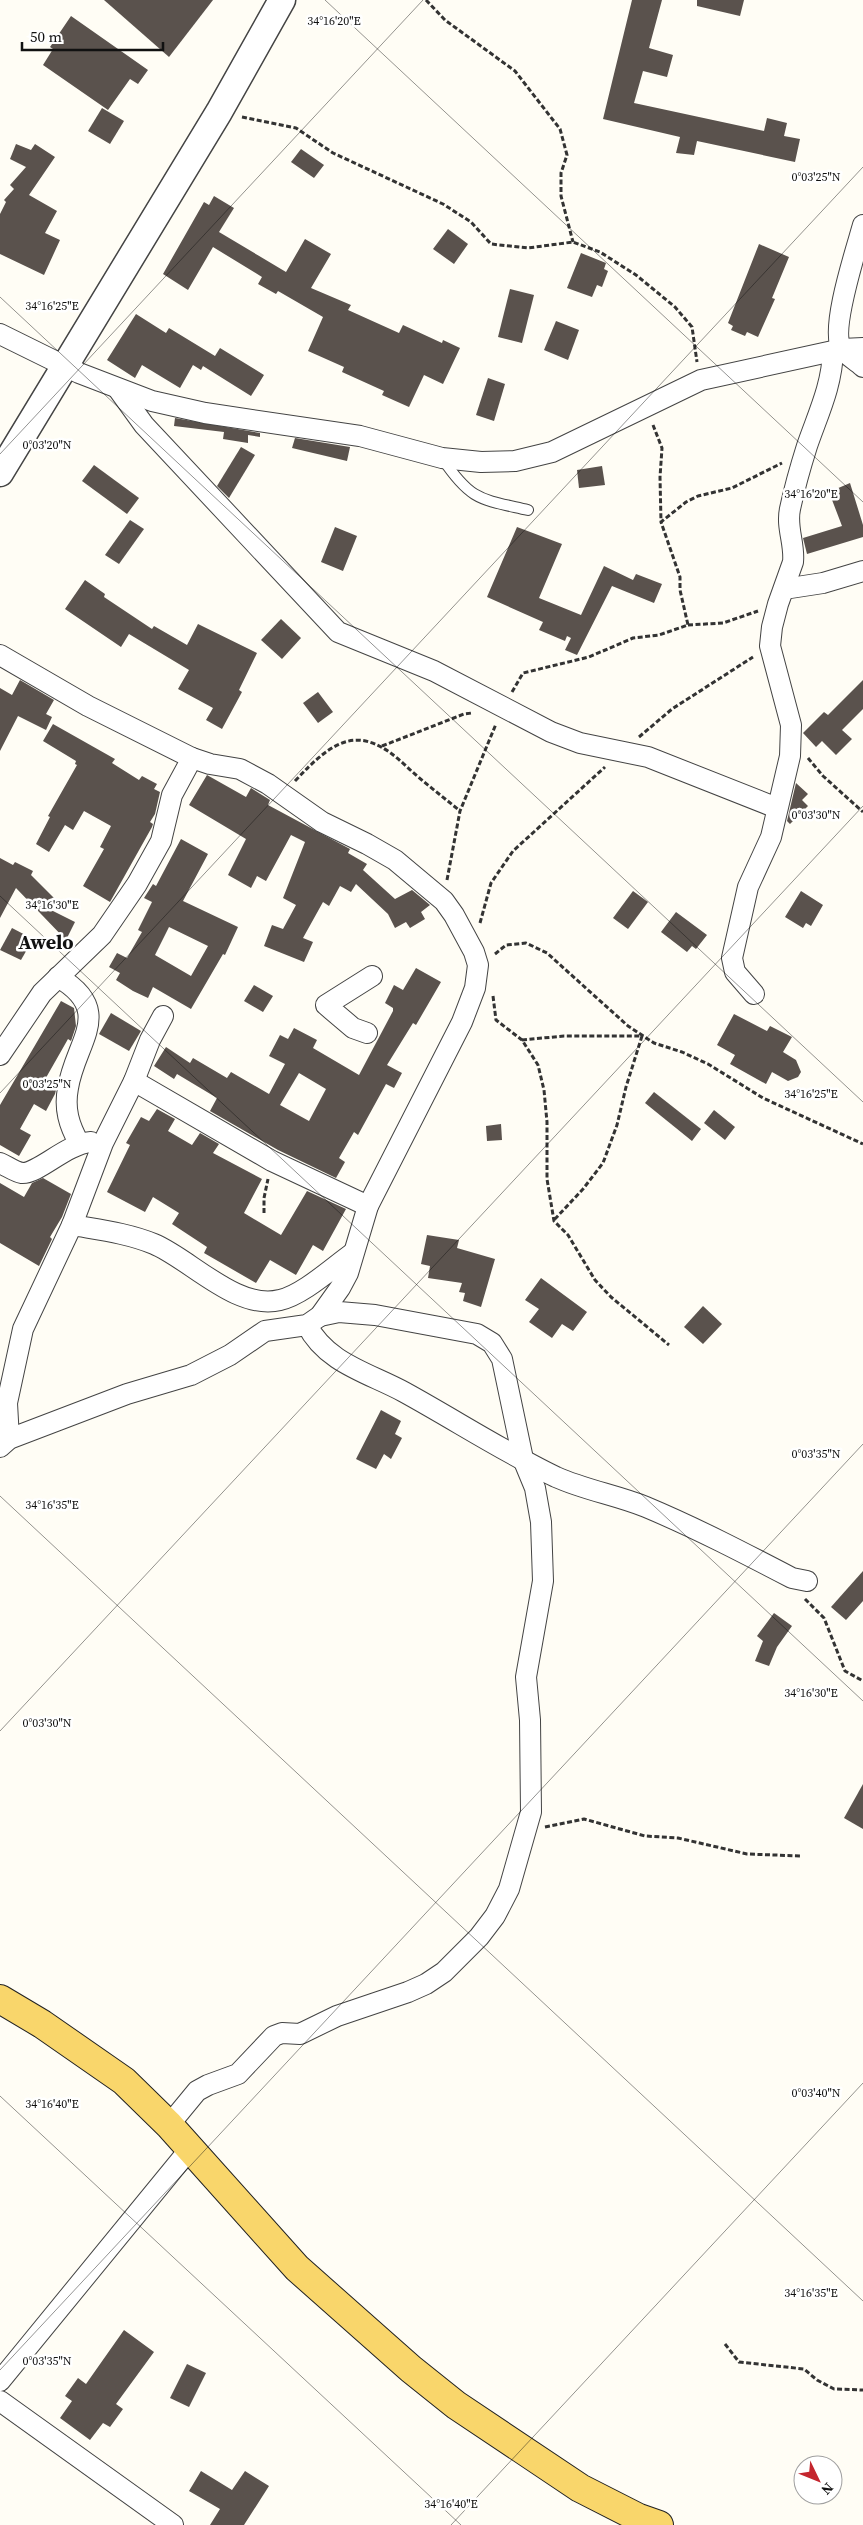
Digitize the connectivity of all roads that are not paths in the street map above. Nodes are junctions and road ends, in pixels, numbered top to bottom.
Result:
1 (282, 0) edge
2 (863, 225) edge
3 (0, 334) edge
4 (863, 348) edge
5 (837, 350) junction
6 (67, 366) junction
7 (863, 367) edge
8 (118, 389) junction
9 (442, 458) junction
10 (0, 473) edge
11 (528, 510) dead end
12 (863, 571) edge
13 (781, 597) junction
14 (0, 654) edge
15 (192, 758) junction
16 (777, 808) junction
17 (372, 976) dead end
18 (58, 977) junction
19 (754, 994) dead end
20 (163, 1016) dead end
21 (367, 1033) dead end
22 (0, 1055) edge
23 (134, 1081) junction
24 (79, 1143) junction
25 (103, 1143) junction
26 (0, 1163) edge
27 (368, 1206) junction
28 (72, 1226) junction
29 (353, 1253) junction
30 (314, 1320) junction
31 (4, 1443) edge
32 (523, 1459) junction
33 (802, 1587) road end
34 (0, 1999) edge
35 (169, 2125) junction
36 (189, 2150) junction
37 (0, 2381) edge
38 (0, 2401) edge
39 (173, 2525) edge
40 (659, 2525) edge

1 - 6 street
2 - 5 street
3 - 6 street
4 - 5 street
5 - 7 street
5 - 9 street
5 - 13 street
6 - 8 street
6 - 10 street
8 - 9 street
8 - 16 street
9 - 11 lane
12 - 13 street
13 - 16 street
14 - 15 street
15 - 18 street
15 - 27 street
16 - 19 street
17 - 21 street
18 - 22 street
18 - 24 street
20 - 23 street
23 - 25 street
23 - 27 street
24 - 25 street
24 - 26 street
25 - 28 street
27 - 29 street
28 - 29 street
28 - 31 street
29 - 30 street
30 - 31 street
30 - 32 street
30 - 32 street
32 - 33 street
32 - 35 street
34 - 35 main road
35 - 36 main road
36 - 37 street
36 - 40 main road
38 - 39 street

